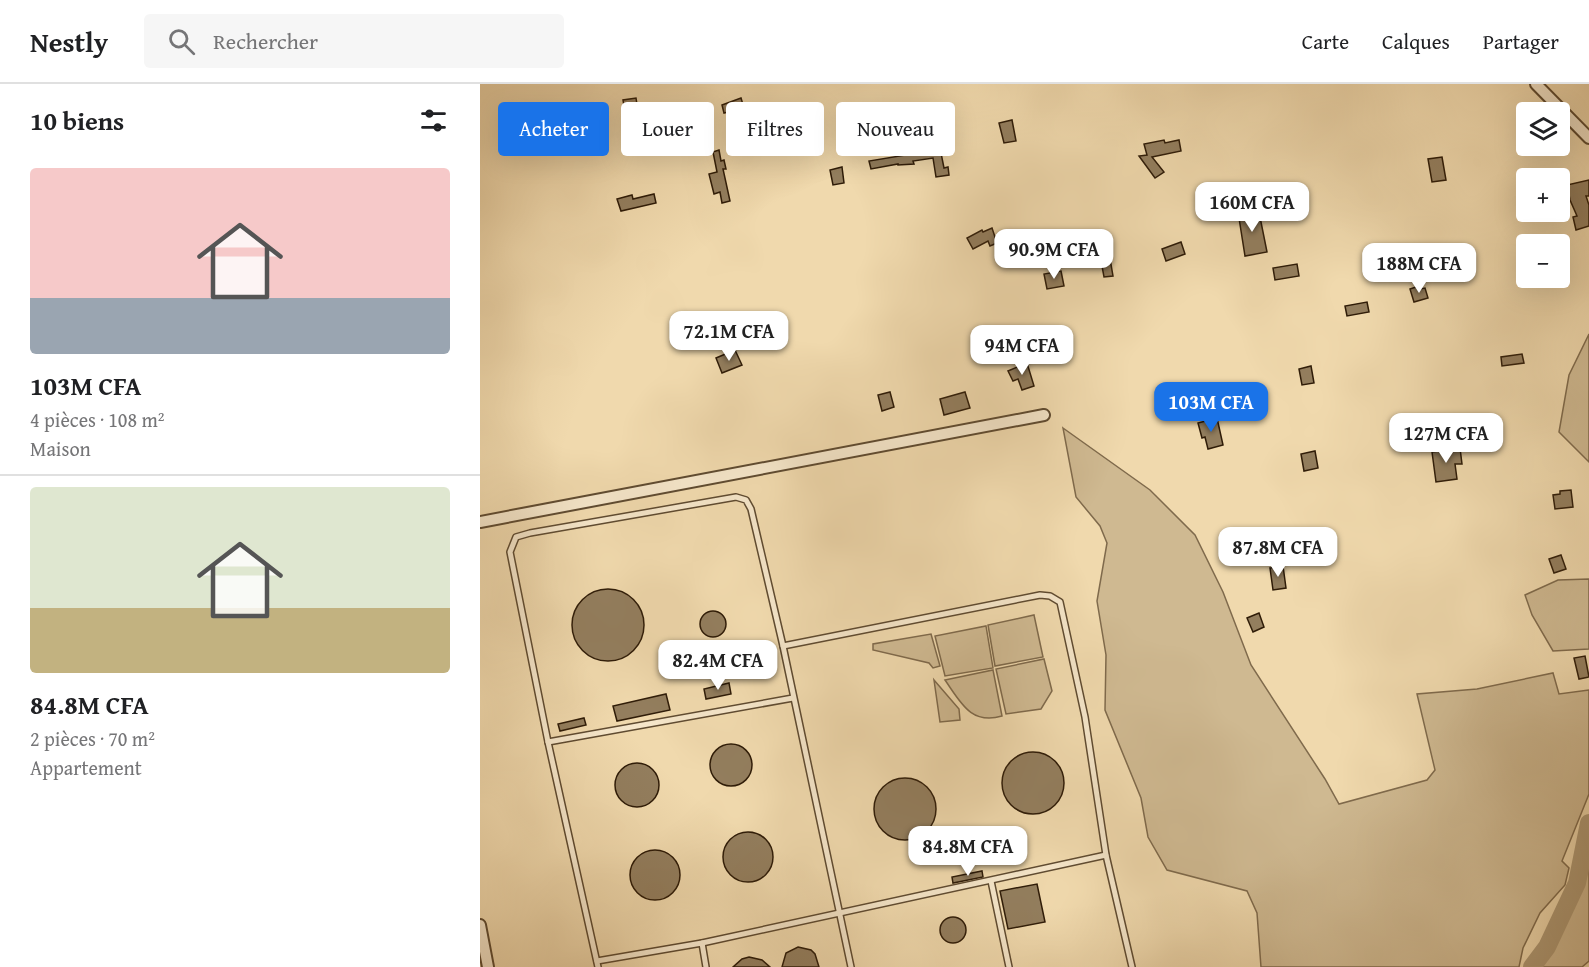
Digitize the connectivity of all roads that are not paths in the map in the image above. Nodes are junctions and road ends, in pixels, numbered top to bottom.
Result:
1 (1536, 84) edge
2 (1589, 138) edge
3 (1044, 415) dead end
4 (480, 522) edge
5 (783, 645) junction
6 (793, 698) junction
7 (548, 741) junction
8 (1106, 855) junction
9 (991, 880) junction
10 (838, 912) junction
11 (480, 925) edge
12 (702, 943) junction
13 (597, 964) edge
14 (488, 967) edge
15 (706, 967) edge
16 (851, 967) edge
17 (1009, 967) edge
18 (1132, 967) edge

1 - 2 street
3 - 4 street
5 - 6 lane
5 - 7 lane
5 - 8 lane
6 - 7 lane
6 - 10 lane
7 - 13 lane
8 - 9 lane
8 - 18 lane
9 - 10 lane
9 - 17 lane
10 - 12 lane
10 - 16 lane
11 - 14 street
12 - 13 lane
12 - 15 lane

